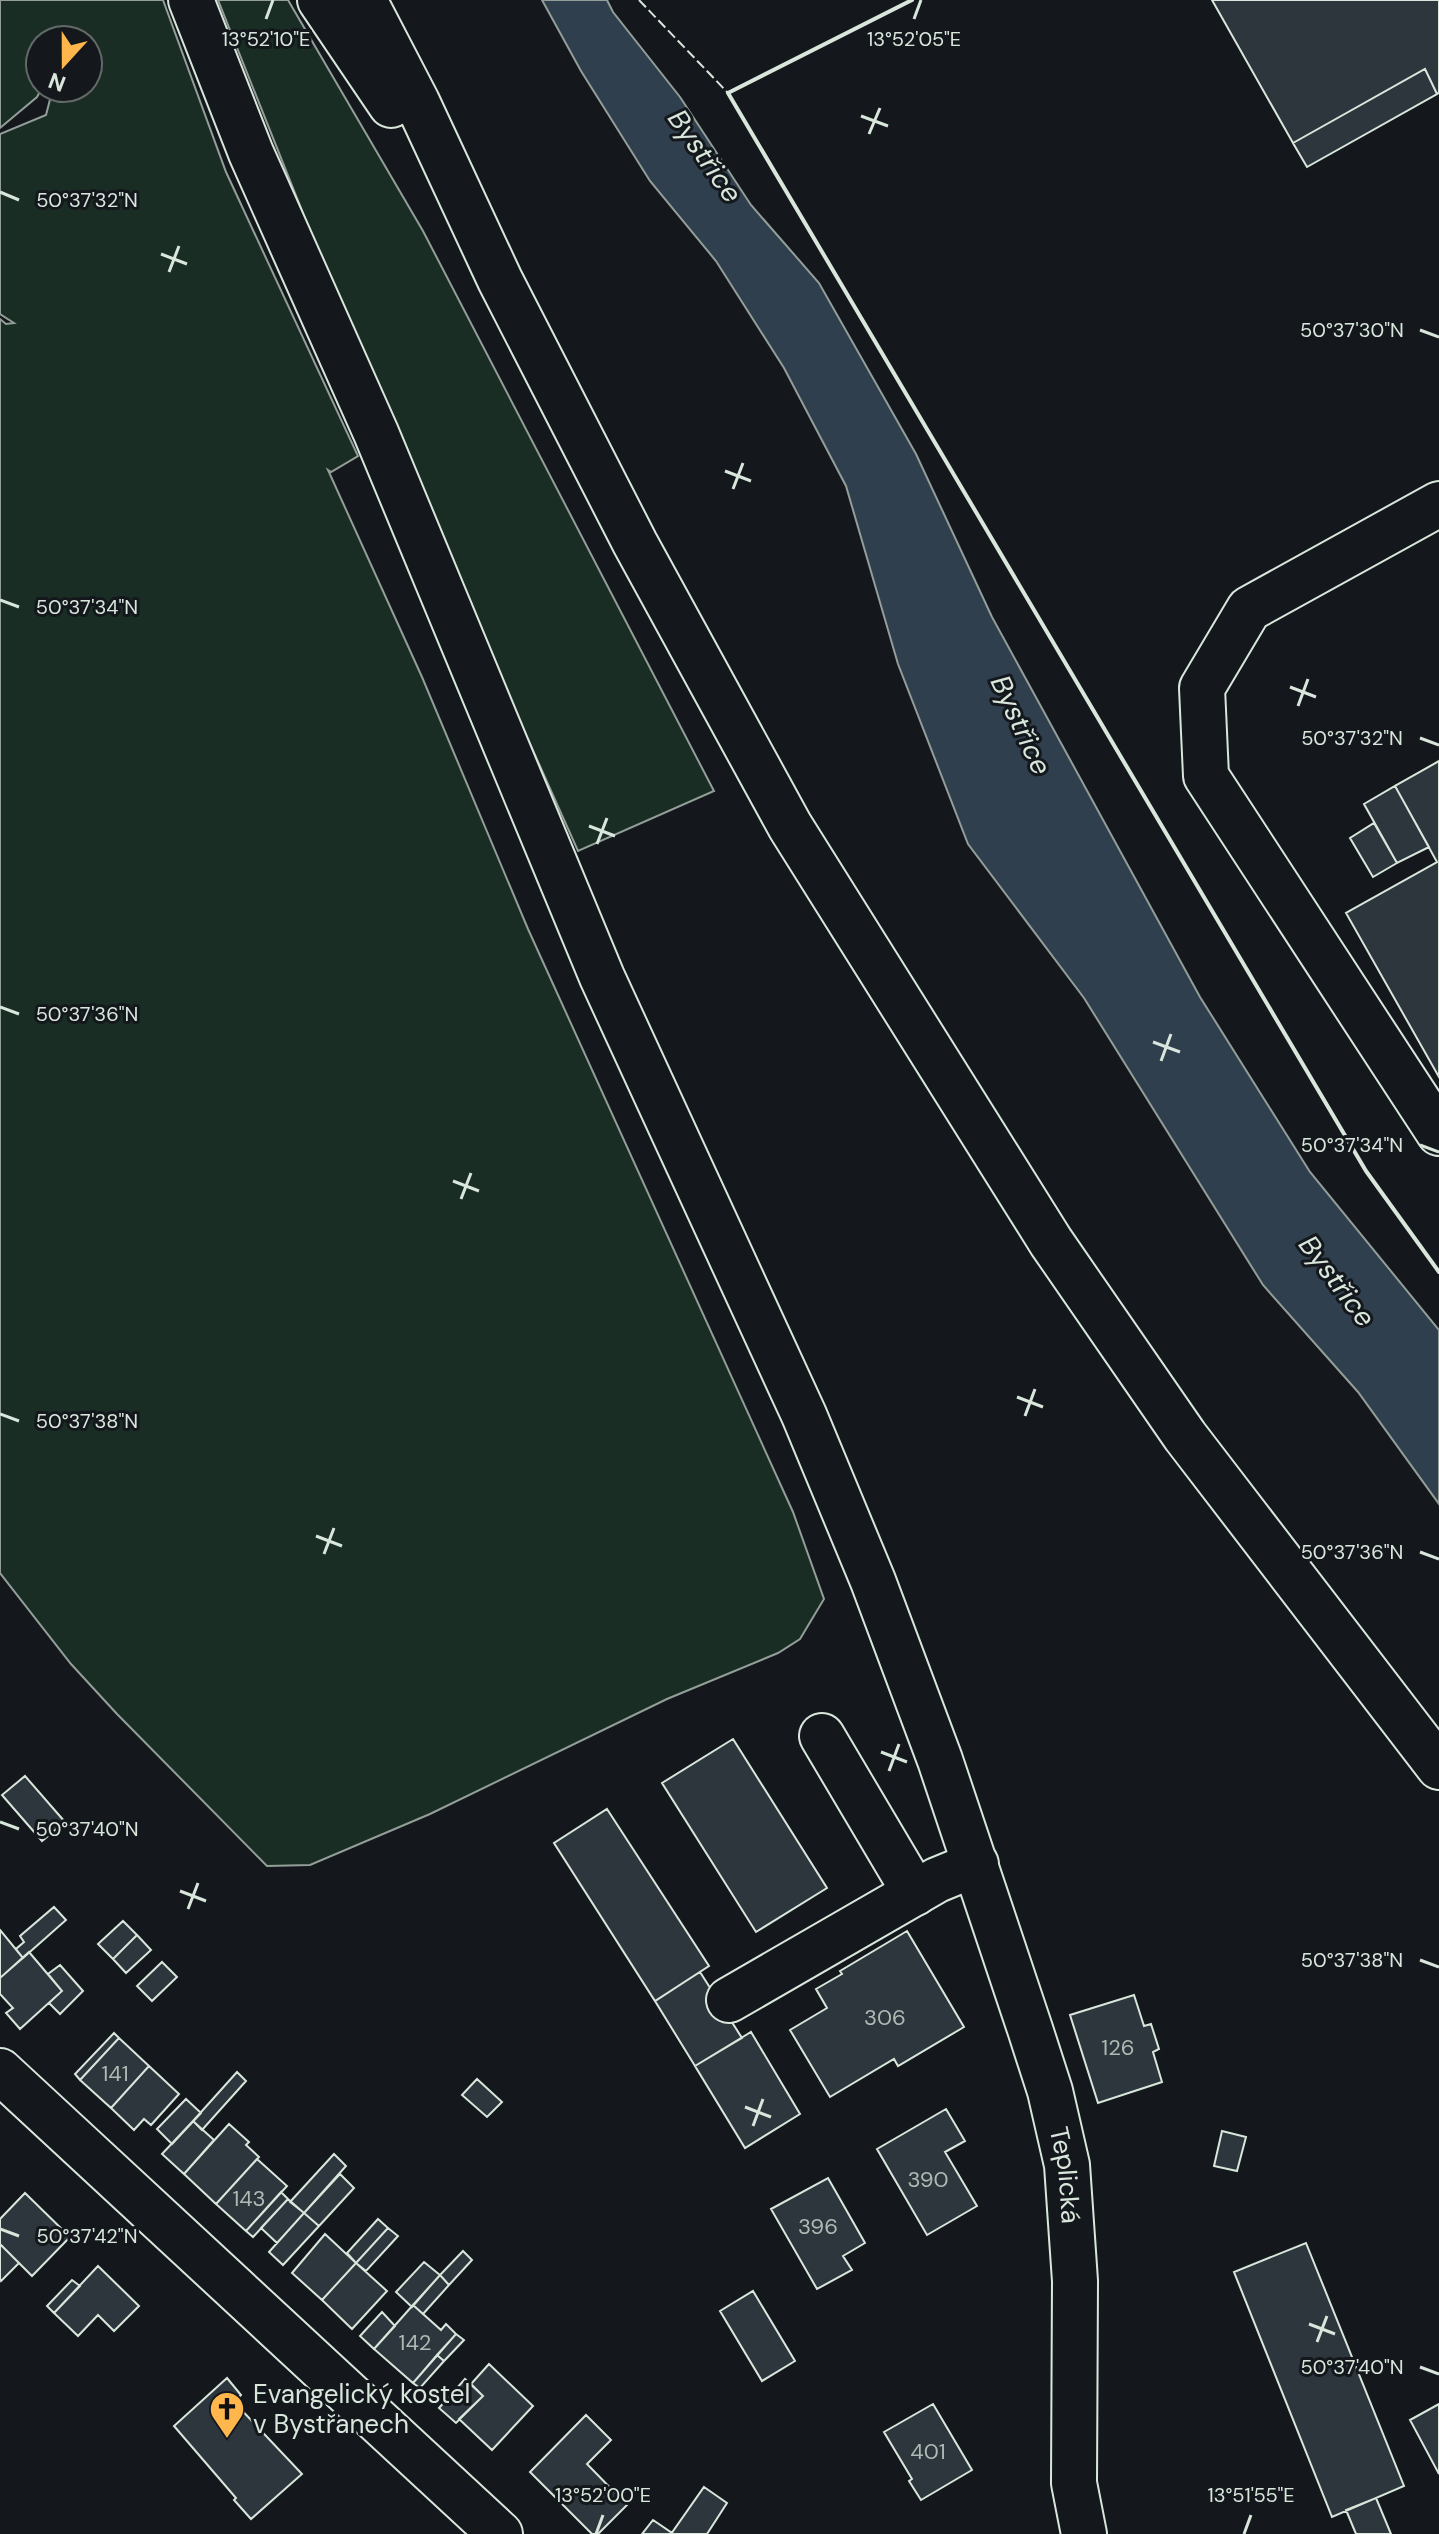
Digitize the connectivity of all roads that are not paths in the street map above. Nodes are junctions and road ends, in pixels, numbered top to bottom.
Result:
1 (191, 0) edge
2 (320, 0) edge
3 (338, 0) edge
4 (364, 0) edge
5 (384, 0) edge
6 (401, 98) junction
7 (1439, 504) edge
8 (1439, 1133) edge
9 (822, 1736) dead end
10 (1439, 1767) edge
11 (970, 1846) junction
12 (915, 1893) junction
13 (729, 2000) dead end
14 (0, 2071) edge
15 (484, 2529) edge
16 (1084, 2534) edge

1 - 11 street, Teplická
2 - 6 street
3 - 6 street
4 - 6 street
5 - 6 street
6 - 10 street
7 - 8 street
9 - 12 street
11 - 12 street
11 - 16 street, Teplická
12 - 13 street
14 - 15 street

